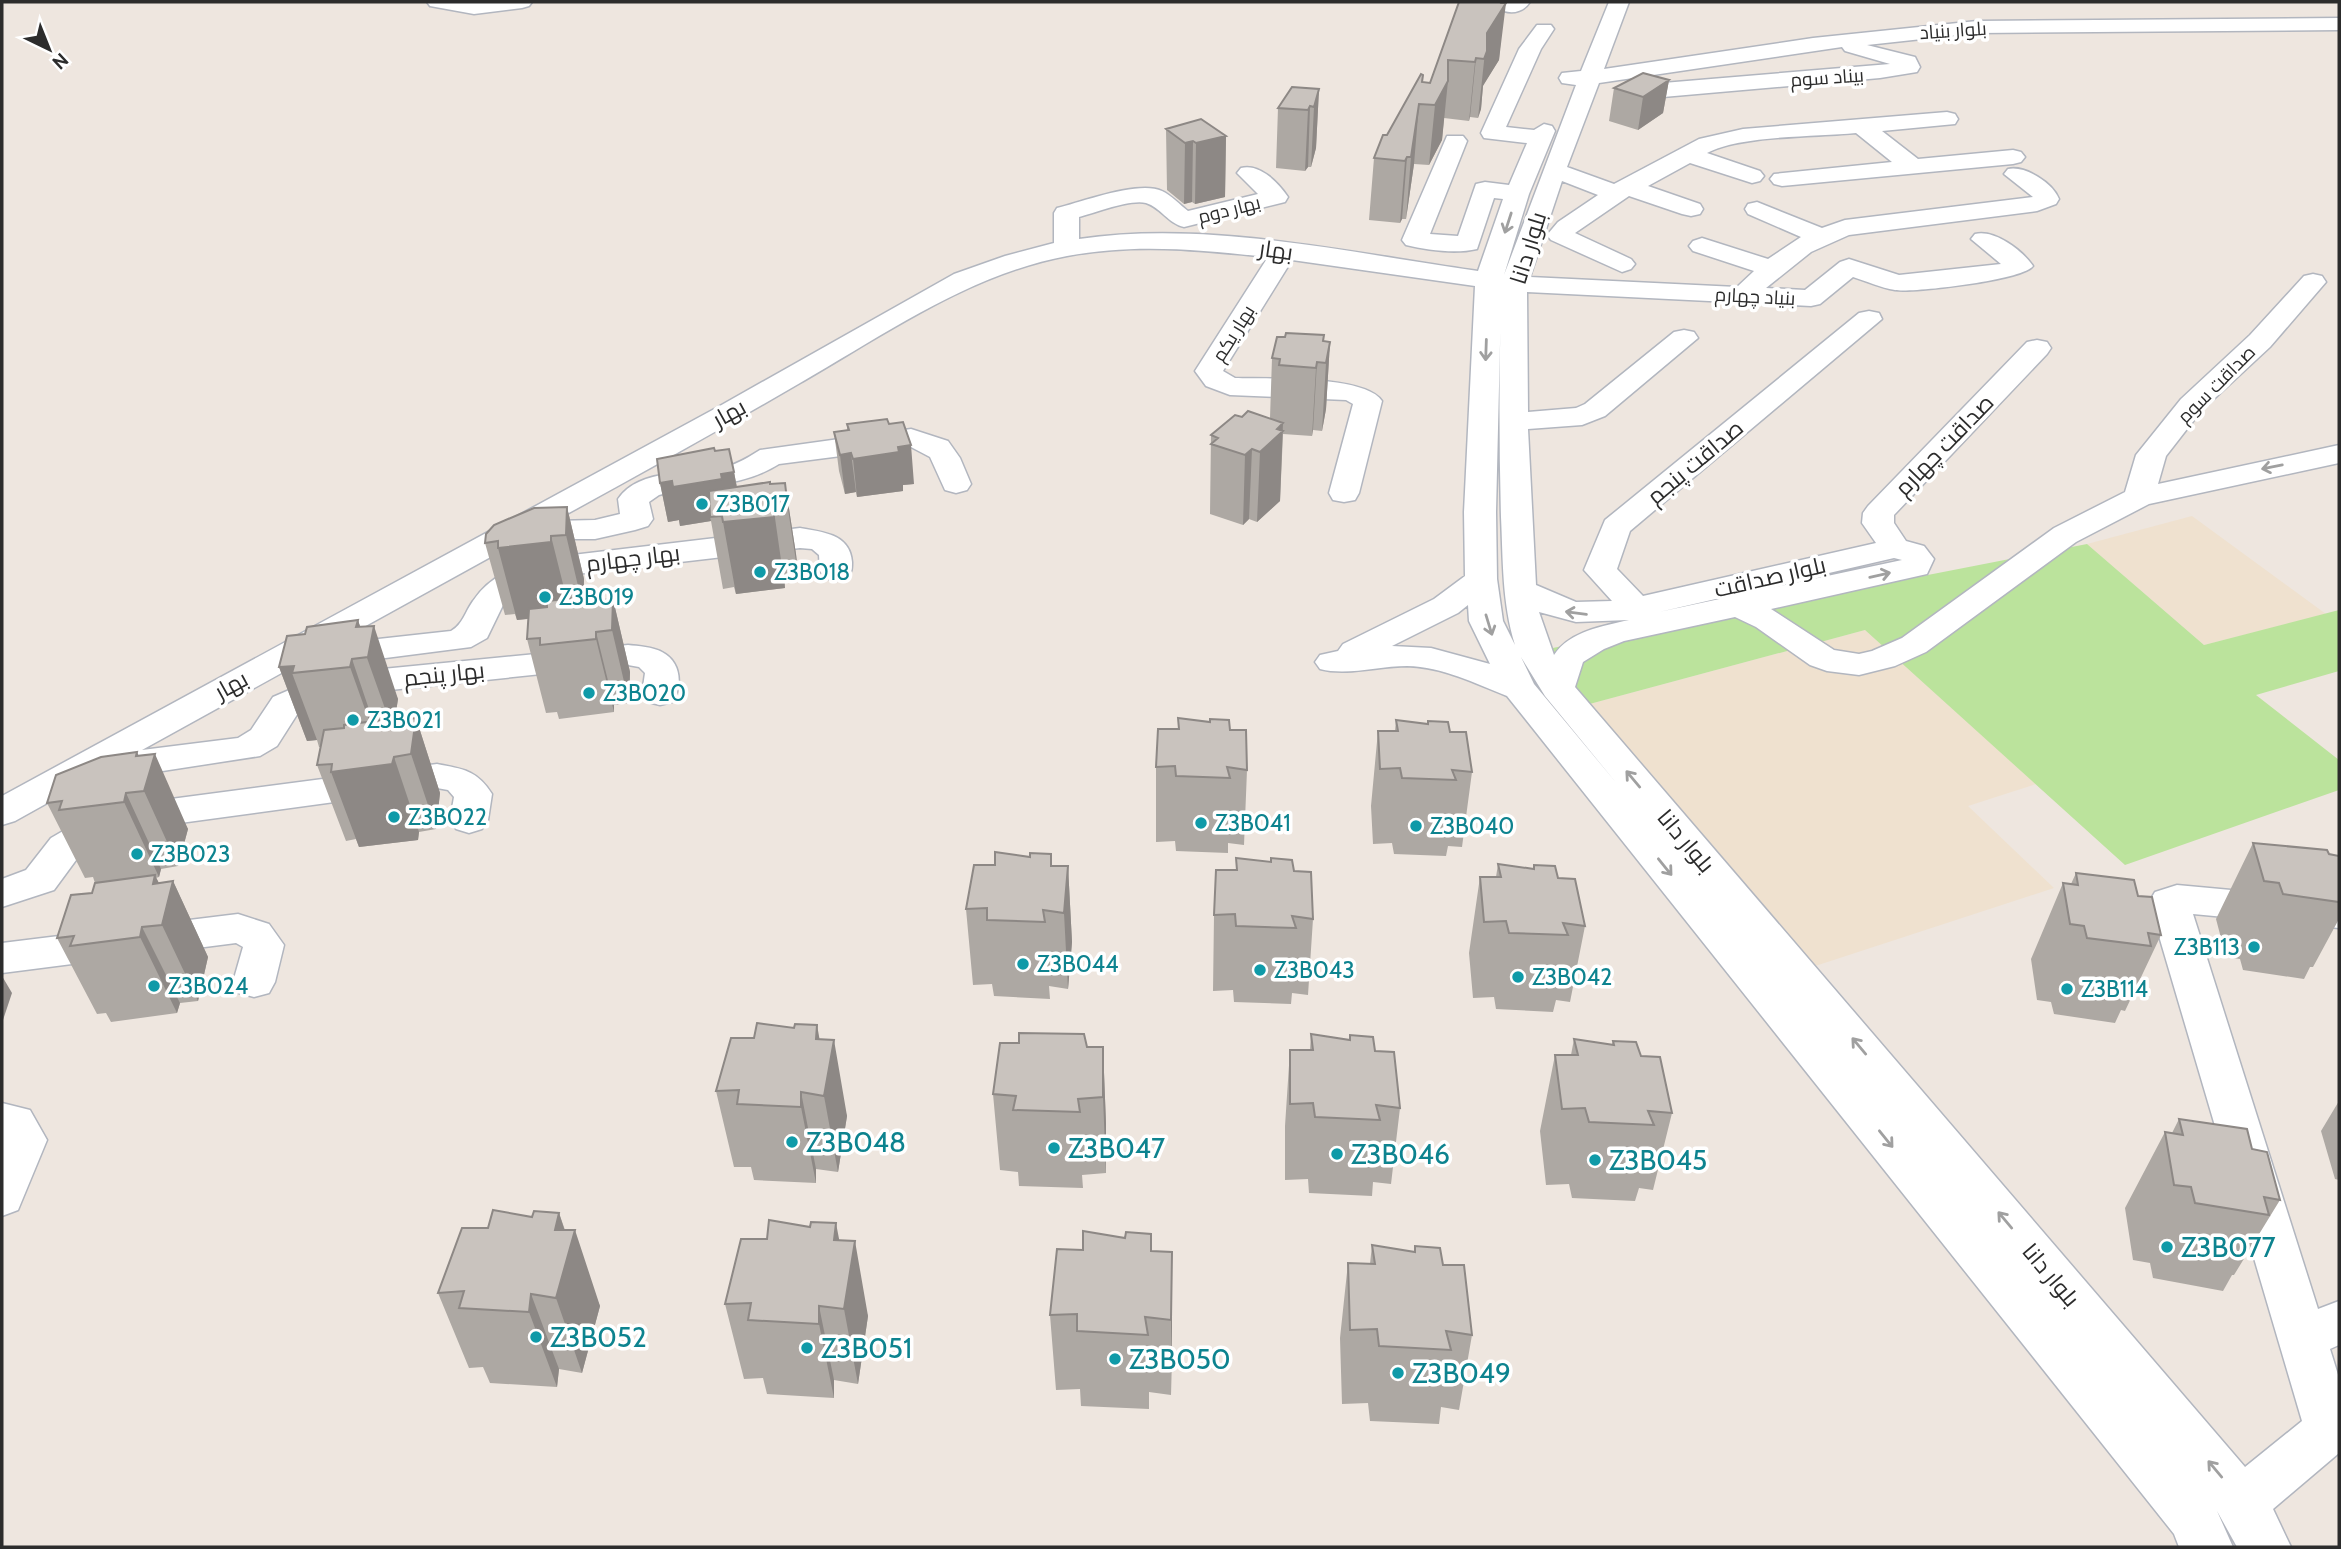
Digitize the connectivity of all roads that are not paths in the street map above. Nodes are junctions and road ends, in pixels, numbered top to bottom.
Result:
1 (437, 2) edge
2 (522, 2) edge
3 (1601, 2) edge
4 (1619, 2) edge
5 (2339, 15) edge
6 (2339, 24) edge
7 (1544, 29) dead end
8 (1813, 44) junction
9 (1583, 70) junction
10 (1889, 71) junction
11 (1807, 78) junction
12 (1767, 81) junction
13 (1684, 88) junction
14 (1914, 91) dead end
15 (1643, 92) edge
16 (1824, 94) dead end
17 (1706, 104) dead end
18 (1797, 106) dead end
19 (1947, 119) dead end
20 (1861, 126) junction
21 (1455, 141) dead end
22 (1547, 153) junction
23 (1687, 154) junction
24 (1249, 173) dead end
25 (1918, 175) junction
26 (1752, 176) dead end
27 (1782, 179) dead end
28 (1617, 193) junction
29 (1517, 194) junction
30 (1897, 196) dead end
31 (1757, 209) dead end
32 (1961, 213) junction
33 (1680, 215) dead end
34 (1922, 218) junction
35 (1819, 236) junction
36 (1984, 239) dead end
37 (1702, 246) dead end
38 (1067, 248) junction
39 (1285, 251) junction
40 (1622, 264) dead end
41 (1771, 268) junction
42 (2313, 282) dead end
43 (1501, 283) junction
44 (1744, 295) junction
45 (1869, 318) dead end
46 (1684, 338) dead end
47 (2038, 348) dead end
48 (1513, 422) junction
49 (2339, 454) edge
50 (2339, 476) edge
51 (956, 484) dead end
52 (1345, 494) dead end
53 (2138, 497) junction
54 (516, 529) junction
55 (2065, 535) junction
56 (1895, 548) junction
57 (836, 571) dead end
58 (1481, 579) junction
59 (1824, 588) junction
60 (1520, 590) junction
61 (1742, 607) junction
62 (1644, 617) junction
63 (1889, 658) junction
64 (273, 662) junction
65 (1538, 688) junction
66 (660, 694) dead end
67 (99, 759) junction
68 (2, 812) edge
69 (469, 820) dead end
70 (2, 893) edge
71 (2339, 914) edge
72 (2, 958) edge
73 (254, 982) dead end
74 (2, 1120) edge
75 (2, 1197) edge
76 (2321, 1331) edge
77 (2335, 1428) edge
78 (2242, 1502) junction
79 (2206, 1547) edge
80 (2264, 1547) edge

1 - 2 street
3 - 9 street, بلوار دانا
4 - 9 street, بلوار دانا
5 - 9 street, بلوار بنیاد
6 - 8 street, بلوار بنیاد
7 - 22 street
8 - 9 street, بلوار بنیاد
8 - 10 street, بیناد سوم
9 - 22 street, بلوار دانا
10 - 11 street, بیناد سوم
10 - 14 street
11 - 12 street, بیناد سوم
11 - 16 street
12 - 13 street, بیناد سوم
12 - 18 street
13 - 15 street, بیناد سوم
13 - 17 street
19 - 20 street
20 - 23 street
20 - 25 street
21 - 29 street
22 - 28 street
22 - 29 street, بلوار دانا
22 - 43 street, بلوار دانا
23 - 26 street
23 - 28 street
24 - 38 street, بهار دوم
25 - 27 street
25 - 32 street
25 - 32 street
28 - 33 street
28 - 40 street
29 -> 43 street, بلوار دانا
30 - 34 street
31 - 35 street
32 - 34 street
34 - 35 street
35 - 41 street
36 - 44 street, بنیاد چهارم
37 - 41 street
38 - 39 street, بهار
38 - 54 street, بهار
39 - 43 street, بهار
39 - 52 street, بهار یکم
41 - 44 street
42 - 53 street, صداقت سوم
43 - 44 street, بنیاد چهارم
43 - 48 street, بلوار دانا
43 -> 58 street, بلوار دانا
45 - 62 street, صداقت پنجم
46 - 48 street
47 - 56 street, صداقت چهارم
48 - 60 street, بلوار دانا
49 -> 53 street, بلوار صداقت
50 - 55 street, بلوار صداقت
51 - 54 street
53 - 55 street, بلوار صداقت
54 - 64 street, بهار
55 - 63 street, بلوار صداقت
59 -> 56 street, بلوار صداقت
56 - 62 street, بلوار صداقت
57 - 64 street, بهار چهارم
58 -> 65 street, بلوار دانا
58 - 65 street
59 - 61 street, بلوار صداقت
59 - 63 street, بلوار صداقت
62 -> 60 street, بلوار صداقت
60 - 65 street, بلوار دانا
61 - 62 street, بلوار صداقت
61 - 63 street, بلوار صداقت
62 - 65 street, بلوار صداقت
64 - 67 street, بهار
78 -> 65 street, بلوار دانا
65 -> 79 street, بلوار دانا
66 - 67 street, بهار پنجم
67 - 68 street, بهار
69 - 70 street
71 - 76 street
72 - 73 street
74 - 75 street
76 - 77 street
77 - 78 street
78 - 80 street, بلوار دانا

